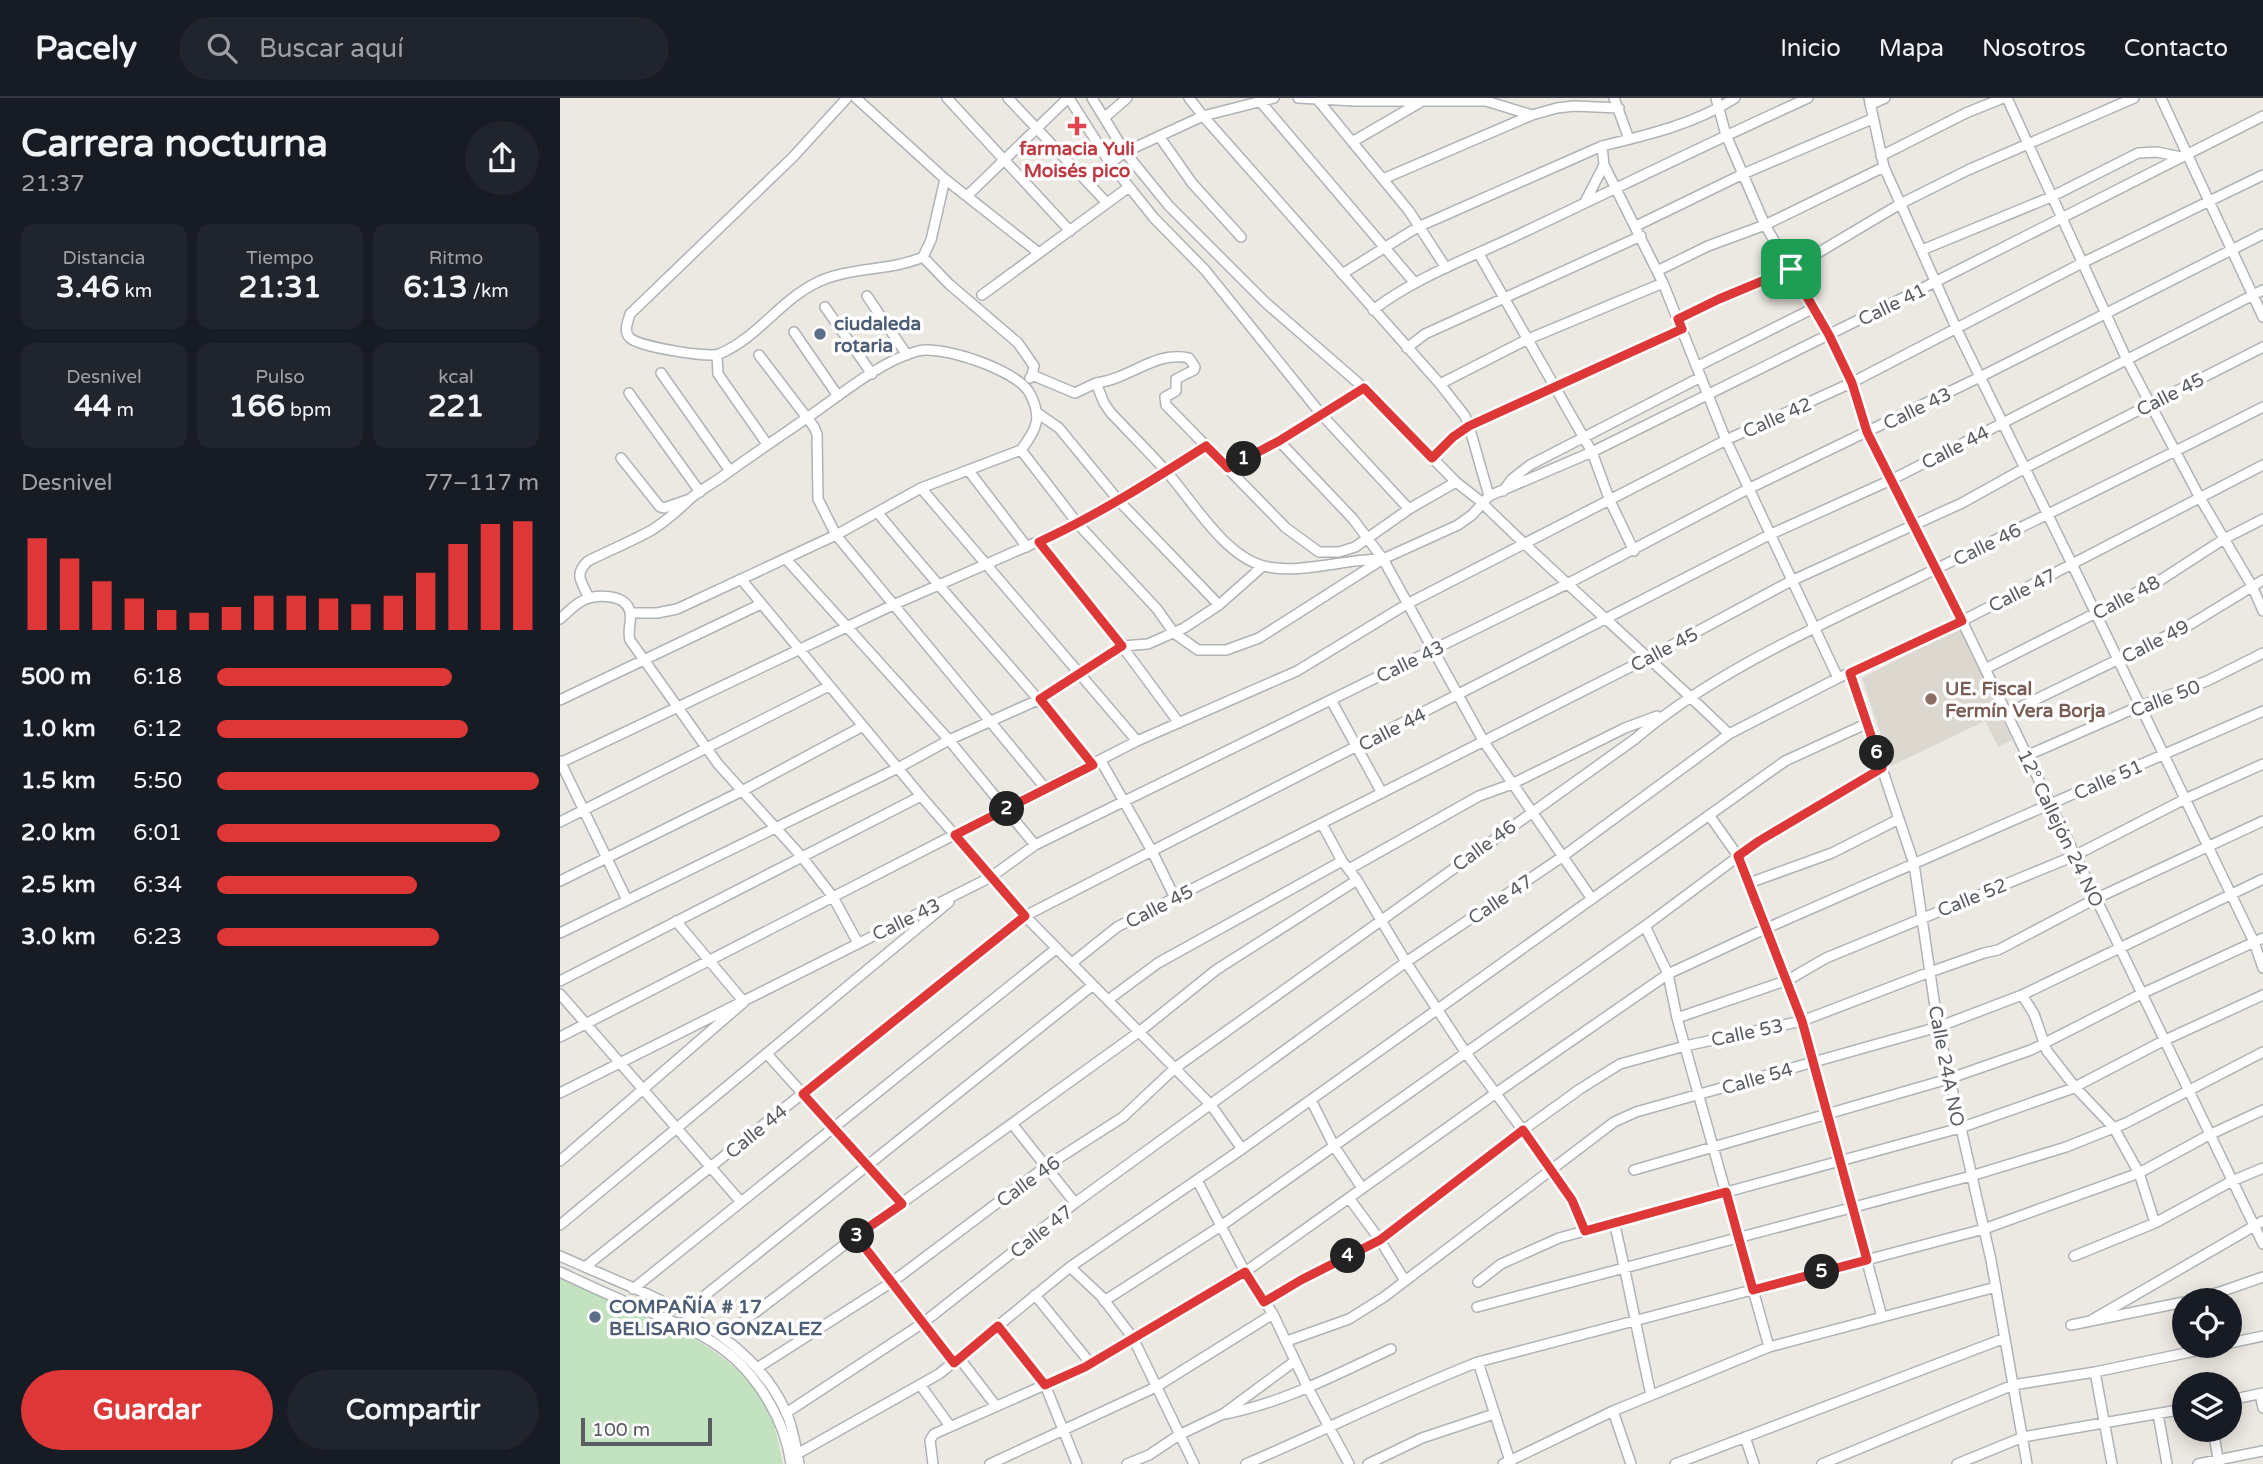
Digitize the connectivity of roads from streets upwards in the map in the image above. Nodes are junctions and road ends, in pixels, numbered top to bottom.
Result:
1 (847, 98) edge
2 (856, 98) edge
3 (947, 98) edge
4 (1008, 98) edge
5 (1068, 98) edge
6 (1092, 98) edge
7 (1127, 98) edge
8 (1189, 98) edge
9 (1274, 98) edge
10 (1298, 98) edge
11 (1614, 98) edge
12 (1735, 98) edge
13 (1808, 98) edge
14 (1885, 98) edge
15 (2005, 98) edge
16 (2134, 98) edge
17 (2161, 98) edge
18 (1317, 99) edge
19 (1423, 99) edge
20 (1486, 99) edge
21 (1259, 100) junction
22 (1354, 100) edge
23 (1870, 101) edge
24 (1555, 103) edge
25 (1718, 103) edge
26 (1619, 108) junction
27 (1532, 115) junction
28 (1203, 116) junction
29 (2263, 116) edge
30 (1104, 118) junction
31 (1872, 119) junction
32 (1036, 128) junction
33 (1726, 135) junction
34 (1159, 136) junction
35 (1629, 139) junction
36 (1352, 142) junction
37 (1602, 146) junction
38 (2027, 147) junction
39 (1125, 152) junction
40 (2184, 155) junction
41 (1881, 156) junction
42 (1003, 160) junction
43 (1110, 163) junction
44 (1604, 165) junction
45 (1884, 167) junction
46 (1743, 174) junction
47 (2263, 175) edge
48 (945, 179) junction
49 (1383, 179) junction
50 (1129, 187) junction
51 (1614, 188) junction
52 (967, 196) junction
53 (2051, 197) junction
54 (2210, 202) junction
55 (1107, 203) junction
56 (1584, 203) junction
57 (1900, 204) junction
58 (2061, 217) junction
59 (1765, 225) junction
60 (1636, 226) junction
61 (1418, 227) junction
62 (1070, 231) junction
63 (2263, 234) edge
64 (1641, 236) junction
65 (1241, 237) dead end
66 (1385, 248) junction
67 (2232, 249) junction
68 (1922, 250) junction
69 (1039, 253) junction
70 (1479, 254) junction
71 (923, 257) junction
72 (2082, 263) junction
73 (1446, 268) junction
74 (1791, 269) junction
75 (1657, 271) junction
76 (1342, 274) junction
77 (1414, 282) junction
78 (1935, 282) junction
79 (1663, 283) junction
80 (2263, 290) edge
81 (982, 295) dead end
82 (867, 296) dead end
83 (2252, 296) junction
84 (1503, 298) junction
85 (825, 307) dead end
86 (1814, 308) junction
87 (1373, 310) junction
88 (2106, 313) junction
89 (2263, 317) edge
90 (1678, 319) junction
91 (1682, 329) junction
92 (1957, 330) junction
93 (794, 332) dead end
94 (1829, 335) junction
95 (1527, 340) junction
96 (2263, 346) edge
97 (1407, 348) junction
98 (759, 355) dead end
99 (907, 355) junction
100 (716, 359) junction
101 (2127, 360) junction
102 (1698, 366) junction
103 (660, 373) dead end
104 (872, 374) junction
105 (1032, 375) junction
106 (1702, 377) junction
107 (1980, 377) junction
108 (1096, 383) junction
109 (1852, 383) junction
110 (1024, 384) junction
111 (1440, 384) junction
112 (1364, 388) junction
113 (1555, 388) junction
114 (629, 393) dead end
115 (1709, 394) junction
116 (838, 396) junction
117 (2151, 405) junction
118 (2263, 407) edge
119 (1037, 412) junction
120 (1321, 414) junction
121 (809, 417) junction
122 (2003, 422) junction
123 (1469, 426) junction
124 (1867, 432) junction
125 (1582, 437) junction
126 (1726, 440) junction
127 (1279, 441) junction
128 (767, 444) junction
129 (1206, 446) junction
130 (1021, 450) junction
131 (1592, 452) junction
132 (2175, 452) junction
133 (621, 458) dead end
134 (1432, 458) junction
135 (2263, 466) edge
136 (1228, 468) junction
137 (2025, 468) junction
138 (730, 471) junction
139 (969, 471) junction
140 (1167, 471) junction
141 (1891, 480) junction
142 (1456, 482) junction
143 (921, 488) junction
144 (1748, 489) junction
145 (1503, 491) junction
146 (700, 492) junction
147 (691, 498) junction
148 (2200, 498) junction
149 (1486, 500) junction
150 (1119, 501) junction
151 (1610, 501) junction
152 (1409, 509) junction
153 (878, 513) junction
154 (2048, 514) junction
155 (2263, 519) edge
156 (1078, 524) junction
157 (1913, 524) junction
158 (836, 535) junction
159 (1769, 535) junction
160 (1368, 539) junction
161 (2224, 539) junction
162 (1039, 542) junction
163 (1525, 545) junction
164 (1027, 547) junction
165 (1634, 551) junction
166 (786, 559) junction
167 (1383, 559) junction
168 (986, 563) junction
169 (2072, 564) junction
170 (1263, 566) junction
171 (1936, 569) junction
172 (741, 579) junction
173 (2263, 580) edge
174 (1791, 581) junction
175 (1567, 584) junction
176 (937, 585) junction
177 (2252, 586) junction
178 (590, 598) junction
179 (761, 604) junction
180 (1407, 604) junction
181 (1219, 605) junction
182 (893, 606) junction
183 (2263, 611) edge
184 (631, 613) junction
185 (2096, 613) junction
186 (560, 618) edge
187 (1605, 621) junction
188 (1962, 621) junction
189 (846, 628) junction
190 (1814, 628) junction
191 (1174, 633) junction
192 (1122, 646) junction
193 (799, 650) junction
194 (1432, 651) junction
195 (2263, 653) edge
196 (1648, 658) junction
197 (644, 660) junction
198 (2118, 660) junction
199 (1985, 669) junction
200 (1850, 673) junction
201 (1079, 675) junction
202 (1838, 678) junction
203 (830, 686) junction
204 (1458, 696) junction
205 (1690, 696) junction
206 (1040, 699) junction
207 (560, 700) edge
208 (1331, 700) junction
209 (2140, 706) junction
210 (677, 707) junction
211 (2263, 711) edge
212 (1665, 713) junction
213 (2006, 714) junction
214 (988, 721) junction
215 (1179, 723) junction
216 (1868, 723) junction
217 (863, 726) junction
218 (1729, 734) junction
219 (948, 740) junction
220 (1137, 741) junction
221 (1484, 742) junction
222 (1357, 747) junction
223 (707, 749) junction
224 (2164, 755) junction
225 (2026, 756) junction
226 (560, 762) edge
227 (1097, 763) junction
228 (2263, 764) edge
229 (898, 768) junction
230 (1882, 768) junction
231 (1512, 784) junction
232 (1046, 789) junction
233 (742, 791) junction
234 (1382, 793) junction
235 (921, 796) junction
236 (2185, 799) junction
237 (1124, 802) junction
238 (2049, 805) junction
239 (583, 810) junction
240 (1004, 810) junction
241 (1530, 812) junction
242 (1709, 815) junction
243 (1899, 819) junction
244 (2263, 821) edge
245 (560, 822) edge
246 (1322, 824) junction
247 (775, 828) junction
248 (955, 835) junction
249 (1035, 845) junction
250 (2208, 848) junction
251 (1152, 851) junction
252 (1738, 856) junction
253 (2074, 856) junction
254 (802, 857) junction
255 (1562, 857) junction
256 (606, 858) junction
257 (1914, 864) junction
258 (1345, 865) junction
259 (991, 877) junction
260 (2263, 879) edge
261 (1357, 880) junction
262 (560, 881) edge
263 (1749, 883) junction
264 (961, 892) junction
265 (2231, 895) junction
266 (833, 897) junction
267 (1175, 898) junction
268 (1592, 899) junction
269 (2095, 899) junction
270 (627, 900) junction
271 (1025, 916) junction
272 (1922, 918) junction
273 (1380, 919) junction
274 (676, 921) junction
275 (1645, 926) junction
276 (1767, 928) junction
277 (560, 933) edge
278 (2258, 940) edge
279 (858, 943) junction
280 (1057, 948) junction
281 (2118, 948) junction
282 (709, 960) junction
283 (1406, 962) junction
284 (1072, 963) junction
285 (2263, 968) edge
286 (1930, 972) junction
287 (1668, 974) junction
288 (1788, 980) junction
289 (560, 981) edge
290 (1093, 985) junction
291 (560, 994) edge
292 (2141, 994) junction
293 (2022, 995) junction
294 (2263, 995) edge
295 (1108, 1000) junction
296 (744, 1002) junction
297 (1438, 1009) junction
298 (1677, 1018) junction
299 (1802, 1021) junction
300 (586, 1023) junction
301 (1938, 1027) junction
302 (1139, 1032) junction
303 (560, 1037) edge
304 (2164, 1041) junction
305 (2044, 1043) junction
306 (1685, 1046) junction
307 (2263, 1052) edge
308 (1466, 1053) junction
309 (767, 1054) junction
310 (620, 1062) junction
311 (1813, 1062) junction
312 (1175, 1068) junction
313 (1948, 1079) junction
314 (2075, 1087) junction
315 (643, 1088) junction
316 (2187, 1090) junction
317 (560, 1093) edge
318 (1496, 1093) junction
319 (803, 1094) junction
320 (1699, 1094) junction
321 (1311, 1100) junction
322 (1212, 1105) junction
323 (2263, 1110) edge
324 (1827, 1114) junction
325 (1013, 1125) junction
326 (677, 1128) junction
327 (834, 1128) junction
328 (1960, 1128) junction
329 (2114, 1128) junction
330 (1523, 1130) junction
331 (2209, 1135) junction
332 (1334, 1146) junction
333 (1713, 1147) junction
334 (1242, 1149) junction
335 (560, 1161) edge
336 (1840, 1161) junction
337 (868, 1166) junction
338 (711, 1167) junction
339 (1045, 1167) junction
340 (2263, 1168) edge
341 (1552, 1170) junction
342 (1634, 1170) dead end
343 (2139, 1173) junction
344 (1971, 1176) junction
345 (1197, 1180) junction
346 (2232, 1181) junction
347 (1362, 1188) junction
348 (1726, 1192) junction
349 (1349, 1198) junction
350 (741, 1202) junction
351 (1075, 1203) junction
352 (902, 1204) junction
353 (1852, 1208) junction
354 (1614, 1222) junction
355 (2155, 1223) junction
356 (2258, 1224) edge
357 (560, 1226) edge
358 (1221, 1226) junction
359 (1984, 1229) junction
360 (1585, 1231) junction
361 (856, 1236) junction
362 (1739, 1238) junction
363 (1380, 1240) junction
364 (2263, 1244) edge
365 (560, 1256) edge
366 (2074, 1256) dead end
367 (1867, 1260) junction
368 (585, 1267) junction
369 (1070, 1267) junction
370 (1626, 1269) junction
371 (560, 1272) edge
372 (1245, 1272) junction
373 (2263, 1277) edge
374 (608, 1278) junction
375 (1405, 1281) junction
376 (892, 1282) junction
377 (1478, 1282) dead end
378 (1996, 1287) junction
379 (2231, 1288) edge
380 (633, 1289) junction
381 (1753, 1290) junction
382 (602, 1292) junction
383 (1035, 1295) junction
384 (1104, 1301) junction
385 (1264, 1302) junction
386 (2172, 1304) edge
387 (1477, 1307) dead end
388 (683, 1313) junction
389 (1273, 1314) junction
390 (1882, 1317) junction
391 (1634, 1321) junction
392 (2090, 1321) junction
393 (923, 1323) junction
394 (2071, 1325) dead end
395 (998, 1326) junction
396 (2263, 1336) edge
397 (723, 1337) junction
398 (1133, 1338) junction
399 (2005, 1338) junction
400 (2242, 1340) edge
401 (1287, 1341) junction
402 (1769, 1347) junction
403 (1391, 1349) dead end
404 (2172, 1356) edge
405 (957, 1361) junction
406 (1295, 1361) junction
407 (1478, 1363) junction
408 (1091, 1364) junction
409 (757, 1368) junction
410 (2095, 1372) junction
411 (1045, 1385) junction
412 (2013, 1385) junction
413 (921, 1386) junction
414 (1156, 1387) junction
415 (1308, 1388) junction
416 (2261, 1393) edge
417 (1651, 1395) junction
418 (2242, 1397) edge
419 (996, 1406) junction
420 (2263, 1409) edge
421 (1613, 1411) junction
422 (2172, 1411) edge
423 (786, 1413) junction
424 (1223, 1414) junction
425 (1494, 1414) junction
426 (2158, 1414) junction
427 (2105, 1421) junction
428 (950, 1426) junction
429 (1332, 1427) junction
430 (1063, 1430) junction
431 (1179, 1435) junction
432 (1745, 1437) junction
433 (2023, 1437) junction
434 (2215, 1442) edge
435 (2263, 1451) edge
436 (797, 1454) junction
437 (2219, 1462) edge
438 (1132, 1463) edge
439 (1508, 1463) edge
440 (791, 1464) edge
441 (799, 1464) edge
442 (933, 1464) edge
443 (990, 1464) edge
444 (1077, 1464) edge
445 (1194, 1464) edge
446 (1245, 1464) edge
447 (1349, 1464) edge
448 (1368, 1464) edge
449 (1631, 1464) edge
450 (1675, 1464) edge
451 (1754, 1464) edge
452 (1822, 1464) edge
453 (1957, 1464) edge
454 (2027, 1464) edge
455 (2112, 1464) edge
456 (2167, 1464) edge
457 (2199, 1464) edge

1 - 100 street
2 - 48 street
3 - 42 street
4 - 32 street
5 - 32 street
5 - 43 street
6 - 30 street
7 - 30 street
8 - 28 street
9 - 21 street
10 - 18 street
11 - 26 street
12 - 25 street
13 - 33 street
14 - 23 street
15 - 38 street
15 - 41 street
16 - 38 street
17 - 40 street
18 - 22 street
18 - 36 street
19 - 20 street
19 - 22 street
19 - 36 street
20 - 27 street
21 - 28 street
21 - 66 street
23 - 31 street
24 - 26 street
24 - 27 street
25 - 33 street, 12° Callejón 24 NO
25 - 35 street
26 - 35 street
27 - 49 street
28 - 34 street
28 - 76 street
29 - 40 street, Calle 41
30 - 39 street
31 - 41 street
31 - 46 street
32 - 42 street
32 - 55 street
33 - 46 street, 12° Callejón 24 NO
33 - 51 street
34 - 39 street
34 - 65 street
35 - 37 street
36 - 49 street
37 - 44 street
37 - 61 street
38 - 53 street
38 - 57 street
39 - 43 street
39 - 112 street
40 - 53 street
40 - 54 street
40 - 58 street, Calle 41
41 - 45 street
42 - 52 street
42 - 62 street
43 - 50 street
44 - 51 street
44 - 56 street
45 - 57 street
45 - 59 street
46 - 59 street, 12° Callejón 24 NO
46 - 60 street
47 - 54 street, Calle 42
48 - 52 street
48 - 71 street
49 - 61 street
50 - 55 street
50 - 120 street
51 - 56 street
51 - 60 street
52 - 69 street
53 - 58 street
53 - 68 street
54 - 67 street
54 - 72 street, Calle 42
55 - 62 street
56 - 70 street
57 - 68 street
57 - 74 street
58 - 72 street
58 - 78 street, Calle 41
59 - 74 street, 12° Callejón 24 NO
59 - 75 street
60 - 64 street
61 - 66 street
61 - 73 street
62 - 69 street
63 - 67 street, Calle 43
64 - 75 street
64 - 84 street
66 - 76 street
66 - 77 street
67 - 83 street
67 - 88 street, Calle 43
68 - 78 street
69 - 81 street
70 - 73 street
70 - 84 street
71 - 100 street
71 - 105 street
72 - 88 street
72 - 92 street, Calle 42
73 - 77 street
74 - 86 street, 12° Callejón 24 NO
74 - 90 street
75 - 79 street
76 - 87 street
77 - 87 street
78 - 92 street
78 - 94 street, Calle 41
79 - 90 street
79 - 95 street
80 - 83 street, Calle 44
82 - 99 street
83 - 89 street
83 - 101 street, Calle 44
84 - 95 street
84 - 97 street
85 - 104 street
86 - 94 street, 12° Callejón 24 NO
86 - 102 street
87 - 97 street
88 - 101 street
88 - 107 street, Calle 43
90 - 91 street
91 - 102 street
91 - 113 street
92 - 107 street
92 - 109 street, Calle 42
93 - 116 street
94 - 109 street, 12° Callejón 24 NO
94 - 115 street, Calle 41
95 - 111 street
95 - 113 street
96 - 117 street, Calle 45
97 - 111 street
98 - 121 street
99 - 104 street
99 - 110 street
100 - 128 street
101 - 117 street
101 - 122 street, Calle 44
102 - 106 street
103 - 138 street
104 - 116 street
105 - 108 street
105 - 110 street
106 - 115 street
106 - 125 street
107 - 122 street
107 - 124 street, Calle 43
108 - 129 street
108 - 140 street
109 - 124 street, 12° Callejón 24 NO
109 - 126 street, Calle 42
110 - 119 street
111 - 123 street
112 - 120 street
112 - 134 street
113 - 123 street
113 - 125 street
114 - 146 street
115 - 126 street
115 - 131 street, Calle 41
116 - 121 street
117 - 132 street
117 - 137 street, Calle 45
118 - 132 street, Calle 46
119 - 130 street
119 - 150 street
120 - 127 street
120 - 152 street
121 - 128 street
121 - 158 street
122 - 137 street
122 - 141 street, Calle 44
123 - 134 street
123 - 149 street
124 - 141 street, 12° Callejón 24 NO
124 - 144 street, Calle 43
125 - 131 street
125 - 145 street
126 - 144 street
126 - 151 street, Calle 42
127 - 136 street
127 - 160 street
128 - 138 street
129 - 136 street
129 - 140 street
130 - 139 street
130 - 156 street
131 - 145 street, Calle 41
131 - 151 street
132 - 148 street
132 - 154 street, Calle 46
133 - 147 street
134 - 142 street
135 - 148 street, Calle 47
136 - 160 street
137 - 154 street
137 - 157 street, Calle 45
138 - 146 street
139 - 143 street
139 - 164 street
140 - 150 street
140 - 170 street
141 - 157 street, 12° Callejón 24 NO
141 - 159 street, Calle 44
142 - 149 street
142 - 152 street
143 - 153 street
143 - 168 street
144 - 159 street
144 - 165 street, Calle 43
145 - 149 street, Calle 41
146 - 147 street
147 - 178 street
148 - 161 street
148 - 169 street, Calle 47
149 - 163 street
149 - 167 street, Calle 41
150 - 156 street
150 - 181 street
151 - 163 street, Calle 42
151 - 165 street
152 - 160 street
153 - 158 street
153 - 176 street
154 - 169 street
154 - 171 street, Calle 46
155 - 161 street, Calle 48
156 - 162 street
156 - 191 street
157 - 171 street, 12° Callejón 24 NO
157 - 174 street, Calle 45
158 - 166 street
158 - 182 street
159 - 174 street
159 - 187 street, Calle 44
160 - 167 street
161 - 177 street
161 - 185 street, Calle 48
162 - 164 street
162 - 192 street
163 - 175 street
163 - 180 street, Calle 42
164 - 168 street
165 - 175 street, Calle 43
166 - 172 street
166 - 189 street
167 - 170 street
167 - 180 street
167 - 191 street
168 - 176 street
168 - 201 street
169 - 185 street
169 - 188 street, Calle 47
170 - 181 street
171 - 188 street, 12° Callejón 24 NO
171 - 190 street, Calle 46
172 - 179 street
172 - 184 street
173 - 177 street, Calle 49
174 - 190 street
174 - 196 street, Calle 45
175 - 187 street
175 - 194 street, Calle 43
176 - 182 street
176 - 206 street
177 - 183 street
177 - 198 street, Calle 49
178 - 184 street
178 - 186 street
179 - 193 street
179 - 197 street
180 - 194 street
180 - 215 street, Calle 42
181 - 191 street
182 - 189 street
182 - 214 street
184 - 197 street
185 - 198 street
185 - 199 street, Calle 48
187 - 196 street
187 - 204 street, Calle 44
188 - 199 street, 12° Callejón 24 NO
188 - 200 street, Calle 47
189 - 193 street
189 - 219 street
190 - 202 street
190 - 205 street, Calle 46
191 - 192 street
192 - 201 street
192 - 215 street
193 - 203 street
193 - 210 street
194 - 204 street
194 - 208 street, Calle 43
195 - 209 street, Calle 50
196 - 205 street
196 - 221 street, Calle 45
197 - 207 street
197 - 210 street
198 - 209 street
198 - 213 street, Calle 49
199 - 213 street, 12° Callejón 24 NO
200 - 202 street, Calle 47
200 - 216 street, Calle 24A NO
201 - 206 street
201 - 220 street
202 - 218 street, Calle 47
203 - 217 street
203 - 223 street
204 - 221 street
204 - 222 street, Calle 44
205 - 212 street, Calle 46
205 - 218 street
206 - 214 street
206 - 227 street
208 - 222 street
208 - 237 street, Calle 43
209 - 224 street
209 - 225 street, Calle 50
210 - 223 street
210 - 226 street
211 - 224 street, Calle 51
212 - 231 street
212 - 241 street, Calle 46
213 - 225 street, 12° Callejón 24 NO
214 - 219 street
214 - 232 street
215 - 220 street, Calle 42
216 - 230 street, Calle 24A NO
216 - 242 street
217 - 229 street
217 - 233 street
218 - 255 street, Calle 47
219 - 229 street
219 - 240 street
220 - 227 street, Calle 42
221 - 231 street
221 - 234 street, Calle 45
222 - 234 street
222 - 251 street, Calle 44
223 - 233 street
223 - 239 street
224 - 236 street
224 - 238 street, Calle 51
225 - 238 street, 12° Callejón 24 NO
226 - 239 street
227 - 232 street, Calle 42
227 - 237 street
228 - 236 street, Calle 52
229 - 235 street
229 - 247 street
230 - 243 street, Calle 24A NO
230 - 252 street
231 - 241 street
231 - 258 street
232 - 240 street, Calle 42
233 - 247 street
233 - 256 street
234 - 246 street, Calle 45
235 - 248 street
235 - 254 street
236 - 250 street
236 - 253 street, Calle 52
237 - 249 street, Calle 43
237 - 251 street
238 - 253 street, 12° Callejón 24 NO
238 - 257 street, Calle 51
239 - 245 street
239 - 256 street
240 - 248 street, Calle 42
240 - 249 street
241 - 255 street
241 - 273 street, Calle 46
242 - 252 street
242 - 268 street
243 - 257 street, Calle 24A NO
243 - 263 street
244 - 250 street, Calle 53
246 - 258 street
246 - 267 street, Calle 45
247 - 254 street
247 - 270 street
248 - 259 street
248 - 266 street, Calle 42
249 - 259 street, Calle 43
250 - 265 street
250 - 269 street, Calle 53
251 - 267 street
251 - 271 street, Calle 44
252 - 263 street
252 - 275 street
253 - 269 street, 12° Callejón 24 NO
253 - 272 street, Calle 52
254 - 266 street
254 - 274 street
255 - 268 street
255 - 283 street, Calle 47
256 - 262 street
256 - 270 street
257 - 272 street, Calle 24A NO
257 - 276 street, Calle 51
258 - 261 street
258 - 295 street
259 - 264 street, Calle 43
259 - 271 street
260 - 265 street, Calle 54
261 - 273 street
261 - 302 street
263 - 276 street
264 - 279 street, Calle 43
264 - 309 street
265 - 278 street
265 - 281 street, Calle 54
266 - 279 street
266 - 282 street, Calle 42
267 - 284 street, Calle 45
268 - 297 street
269 - 281 street, 12° Callejón 24 NO
269 - 286 street, Calle 53
270 - 277 street
271 - 280 street
271 - 319 street, Calle 44
272 - 286 street, Calle 24A NO
272 - 288 street, Calle 52
273 - 283 street
273 - 312 street, Calle 46
274 - 282 street
274 - 289 street
275 - 287 street
275 - 308 street
276 - 287 street, Calle 51
276 - 288 street
278 - 285 street
278 - 292 street
279 - 296 street, Calle 43
280 - 284 street
280 - 327 street
281 - 292 street, 12° Callejón 24 NO
281 - 293 street, Calle 54
282 - 296 street
282 - 300 street, Calle 42
283 - 297 street
283 - 322 street, Calle 47
284 - 290 street
286 - 299 street, Calle 53
286 - 301 street, Calle 24A NO
287 - 298 street
287 - 318 street, Calle 51
288 - 298 street, Calle 52
288 - 299 street
290 - 295 street
290 - 337 street
291 - 300 street
292 - 304 street, 12° Callejón 24 NO
292 - 305 street
293 - 301 street, Calle 54
293 - 305 street
294 - 304 street
295 - 302 street
296 - 310 street, Calle 43
296 - 315 street
297 - 308 street
297 - 321 street
298 - 306 street
299 - 306 street, Calle 53
299 - 311 street
300 - 303 street, Calle 42
300 - 310 street
301 - 311 street, Calle 54
301 - 313 street, Calle 24A NO
302 - 312 street
302 - 325 street
304 - 314 street
304 - 316 street, 12° Callejón 24 NO
305 - 313 street
305 - 314 street
306 - 320 street
306 - 330 street, Calle 53
307 - 316 street
308 - 318 street
308 - 332 street
309 - 319 street
309 - 326 street
310 - 315 street
310 - 317 street, Calle 43
311 - 320 street, Calle 54
311 - 324 street
312 - 322 street
312 - 339 street, Calle 46
313 - 324 street
313 - 328 street, Calle 24A NO
314 - 328 street
314 - 329 street
315 - 326 street
315 - 335 street
316 - 329 street
316 - 331 street, 12° Callejón 24 NO
318 - 330 street
318 - 347 street, Calle 51
319 - 327 street
319 - 338 street, Calle 44
320 - 333 street
320 - 341 street, Calle 54
321 - 332 street
321 - 334 street
322 - 334 street
322 - 351 street, Calle 47
323 - 331 street
324 - 333 street
324 - 336 street
325 - 339 street
325 - 352 street
326 - 338 street
326 - 357 street
327 - 337 street
327 - 350 street
328 - 336 street
328 - 344 street, Calle 24A NO
329 - 343 street
329 - 344 street
330 - 341 street
330 - 363 street, Calle 53
331 - 343 street
331 - 346 street, 12° Callejón 24 NO
332 - 347 street
332 - 358 street
333 - 342 street
333 - 348 street
334 - 345 street
336 - 348 street
336 - 353 street
337 - 352 street
337 - 388 street
338 - 350 street
338 - 368 street, Calle 44
339 - 351 street
339 - 376 street, Calle 46
340 - 346 street
341 - 360 street
341 - 375 street, Calle 54
343 - 355 street
343 - 359 street
344 - 353 street
344 - 359 street, Calle 24A NO
345 - 358 street
345 - 369 street
346 - 355 street
346 - 356 street, 12° Callejón 24 NO
347 - 349 street, Calle 51
348 - 354 street
348 - 362 street
349 - 363 street
349 - 372 street, Calle 51
350 - 380 street
351 - 393 street, Calle 47
352 - 361 street
353 - 362 street
353 - 367 street
354 - 360 street
354 - 370 street
355 - 366 street
356 - 364 street, 12° Callejón 24 NO
356 - 392 street
358 - 372 street
358 - 384 street
359 - 367 street
359 - 378 street, Calle 24A NO
360 - 377 street
361 - 376 street
361 - 397 street
362 - 370 street
362 - 381 street
363 - 375 street
363 - 385 street, Calle 53
365 - 368 street
367 - 381 street
367 - 390 street
368 - 374 street
369 - 383 street
369 - 384 street
370 - 387 street
370 - 391 street
371 - 382 street
372 - 385 street
372 - 398 street, Calle 51
373 - 379 street
374 - 380 street
374 - 382 street
375 - 401 street, Calle 54
376 - 393 street
376 - 409 street, Calle 46
378 - 390 street
378 - 399 street, Calle 24A NO
380 - 388 street
381 - 391 street
381 - 402 street
382 - 440 street
383 - 395 street
383 - 408 street
384 - 398 street
385 - 389 street
386 - 392 street
388 - 397 street
389 - 401 street
389 - 414 street
390 - 402 street
391 - 407 street
391 - 417 street
392 - 394 street
393 - 405 street
393 - 423 street, Calle 47
395 - 405 street
395 - 411 street
396 - 400 street
397 - 409 street
398 - 408 street, Calle 51
398 - 414 street
399 - 412 street, Calle 24A NO
399 - 432 street
401 - 406 street
402 - 417 street
403 - 415 street
404 - 410 street
405 - 413 street
405 - 419 street
406 - 415 street
406 - 424 street
407 - 425 street
407 - 429 street
408 - 411 street, Calle 51
409 - 423 street
410 - 412 street
410 - 427 street
411 - 419 street, Calle 51
411 - 430 street
412 - 433 street, Calle 24A NO
412 - 452 street
413 - 428 street
413 - 436 street
414 - 430 street
414 - 431 street
415 - 424 street
415 - 429 street
416 - 418 street
416 - 420 street
417 - 421 street
419 - 428 street, Calle 51
421 - 439 street
421 - 449 street
422 - 426 street
423 - 436 street
424 - 431 street
425 - 439 street
425 - 448 street
426 - 427 street
426 - 456 street
427 - 433 street
427 - 455 street
428 - 442 street
429 - 446 street
429 - 447 street
430 - 443 street
430 - 444 street
431 - 438 street
431 - 445 street
432 - 450 street
432 - 451 street
433 - 453 street
433 - 454 street, Calle 24A NO
434 - 437 street
435 - 437 street
436 - 441 street
437 - 457 street

